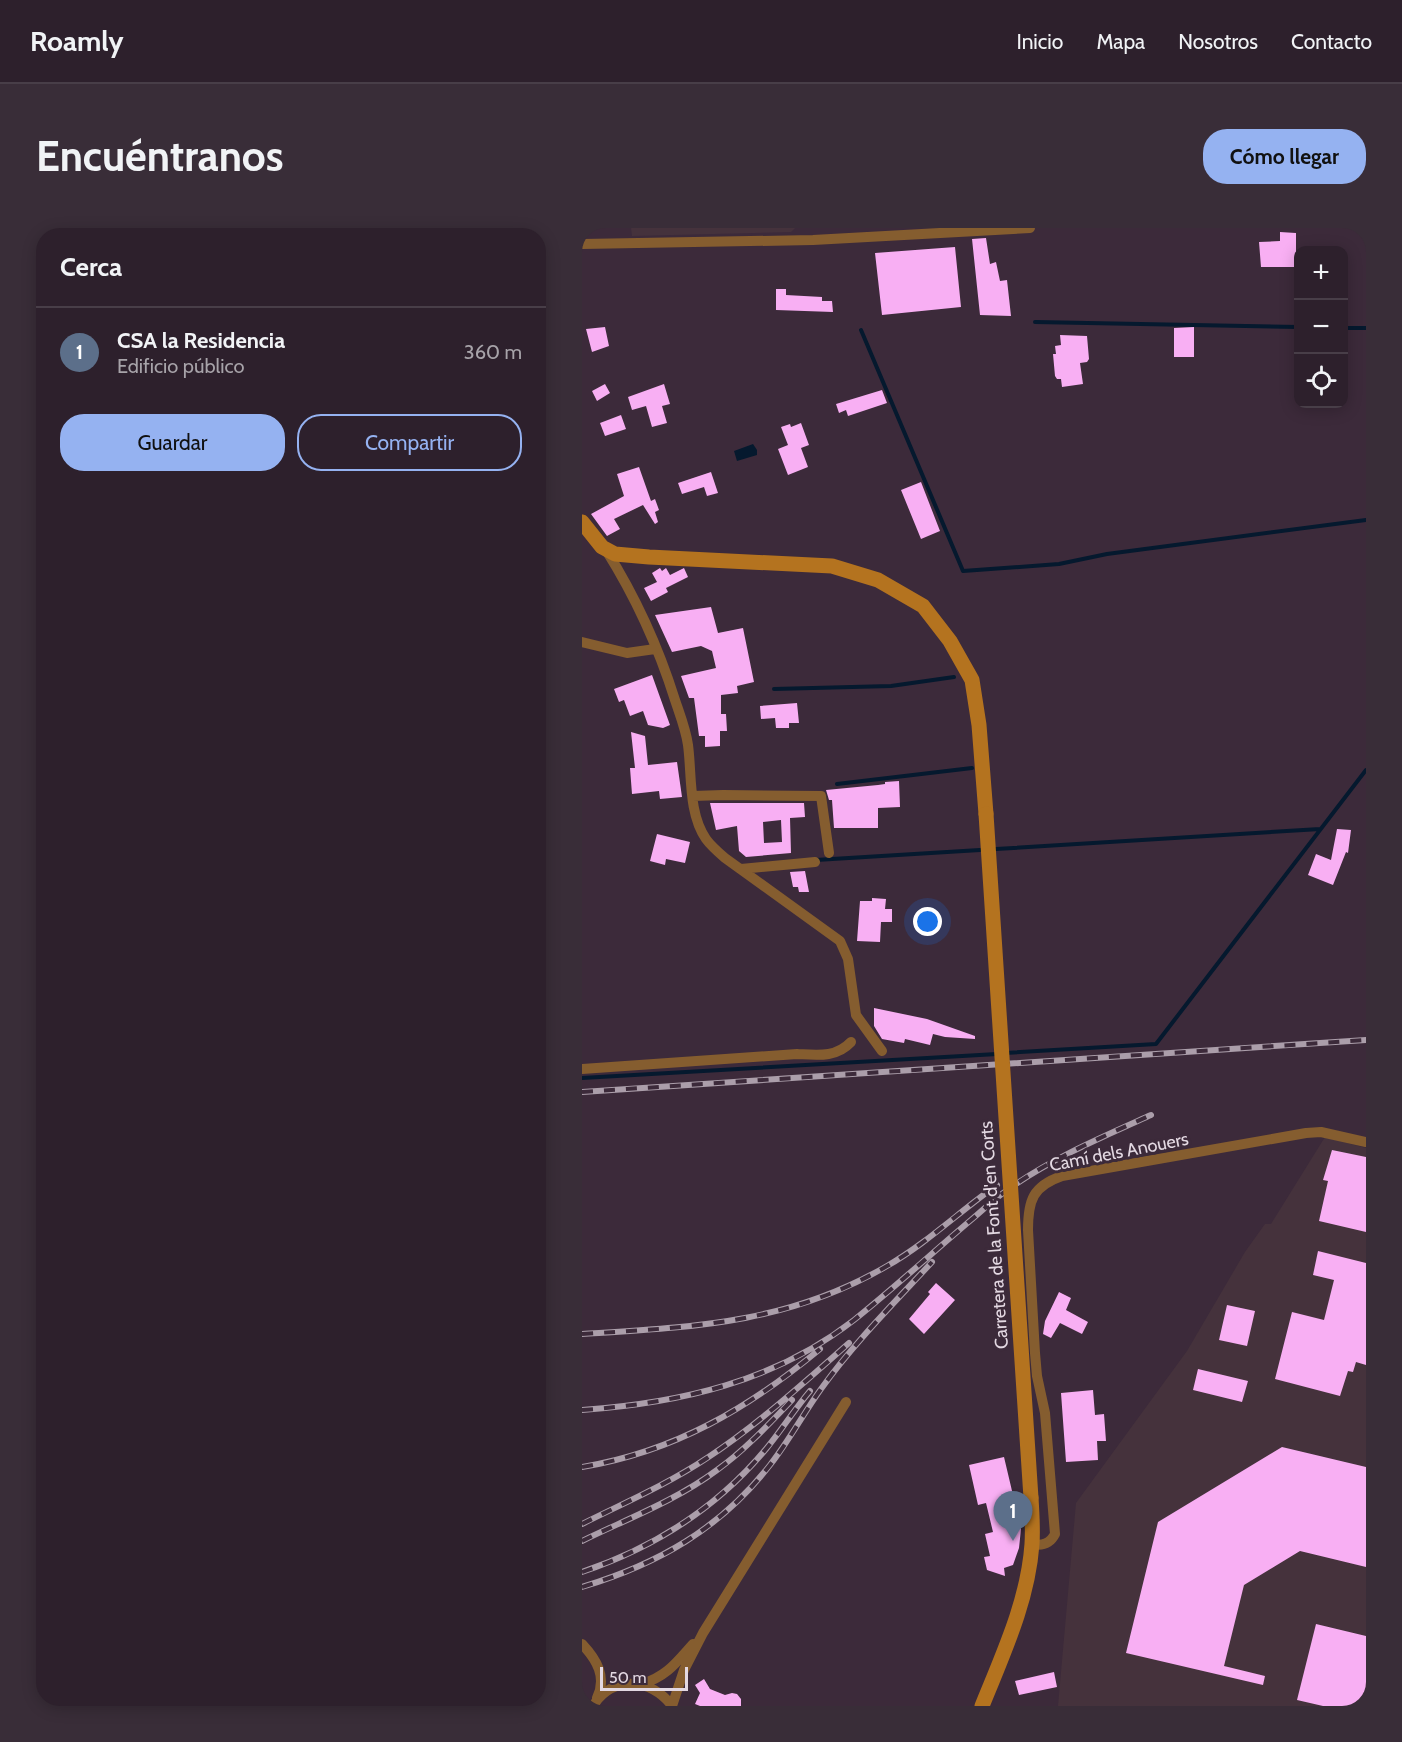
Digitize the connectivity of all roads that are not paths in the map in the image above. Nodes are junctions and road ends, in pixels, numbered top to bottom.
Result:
1 (1030, 228) edge
2 (582, 244) edge
3 (582, 522) edge
4 (606, 550) junction
5 (582, 642) edge
6 (655, 649) junction
7 (693, 796) junction
8 (829, 853) dead end
9 (815, 862) dead end
10 (741, 868) junction
11 (852, 1042) dead end
12 (882, 1051) dead end
13 (582, 1069) edge
14 (1366, 1142) edge
15 (846, 1402) dead end
16 (1032, 1544) junction
17 (703, 1633) junction
18 (582, 1644) edge
19 (1004, 1650) junction
20 (642, 1684) junction
21 (593, 1705) edge
22 (672, 1706) edge
23 (969, 1706) edge
24 (982, 1706) edge

1 - 2 street
3 - 4 street
4 - 6 street
4 - 16 street, Carretera de la Font d'en Corts, bridge
5 - 6 street
6 - 7 street
7 - 8 street
7 - 10 street
9 - 10 street
10 - 12 street
11 - 13 street
14 - 16 street, Camí dels Anouers
15 - 17 street
16 - 19 street, Carretera de la Font d'en Corts
17 - 20 street
17 - 22 street
18 - 21 street
19 - 23 street, Carretera de la Font d'en Corts
19 - 24 street, Carretera de la Font d'en Corts
20 - 21 street
20 - 22 street

